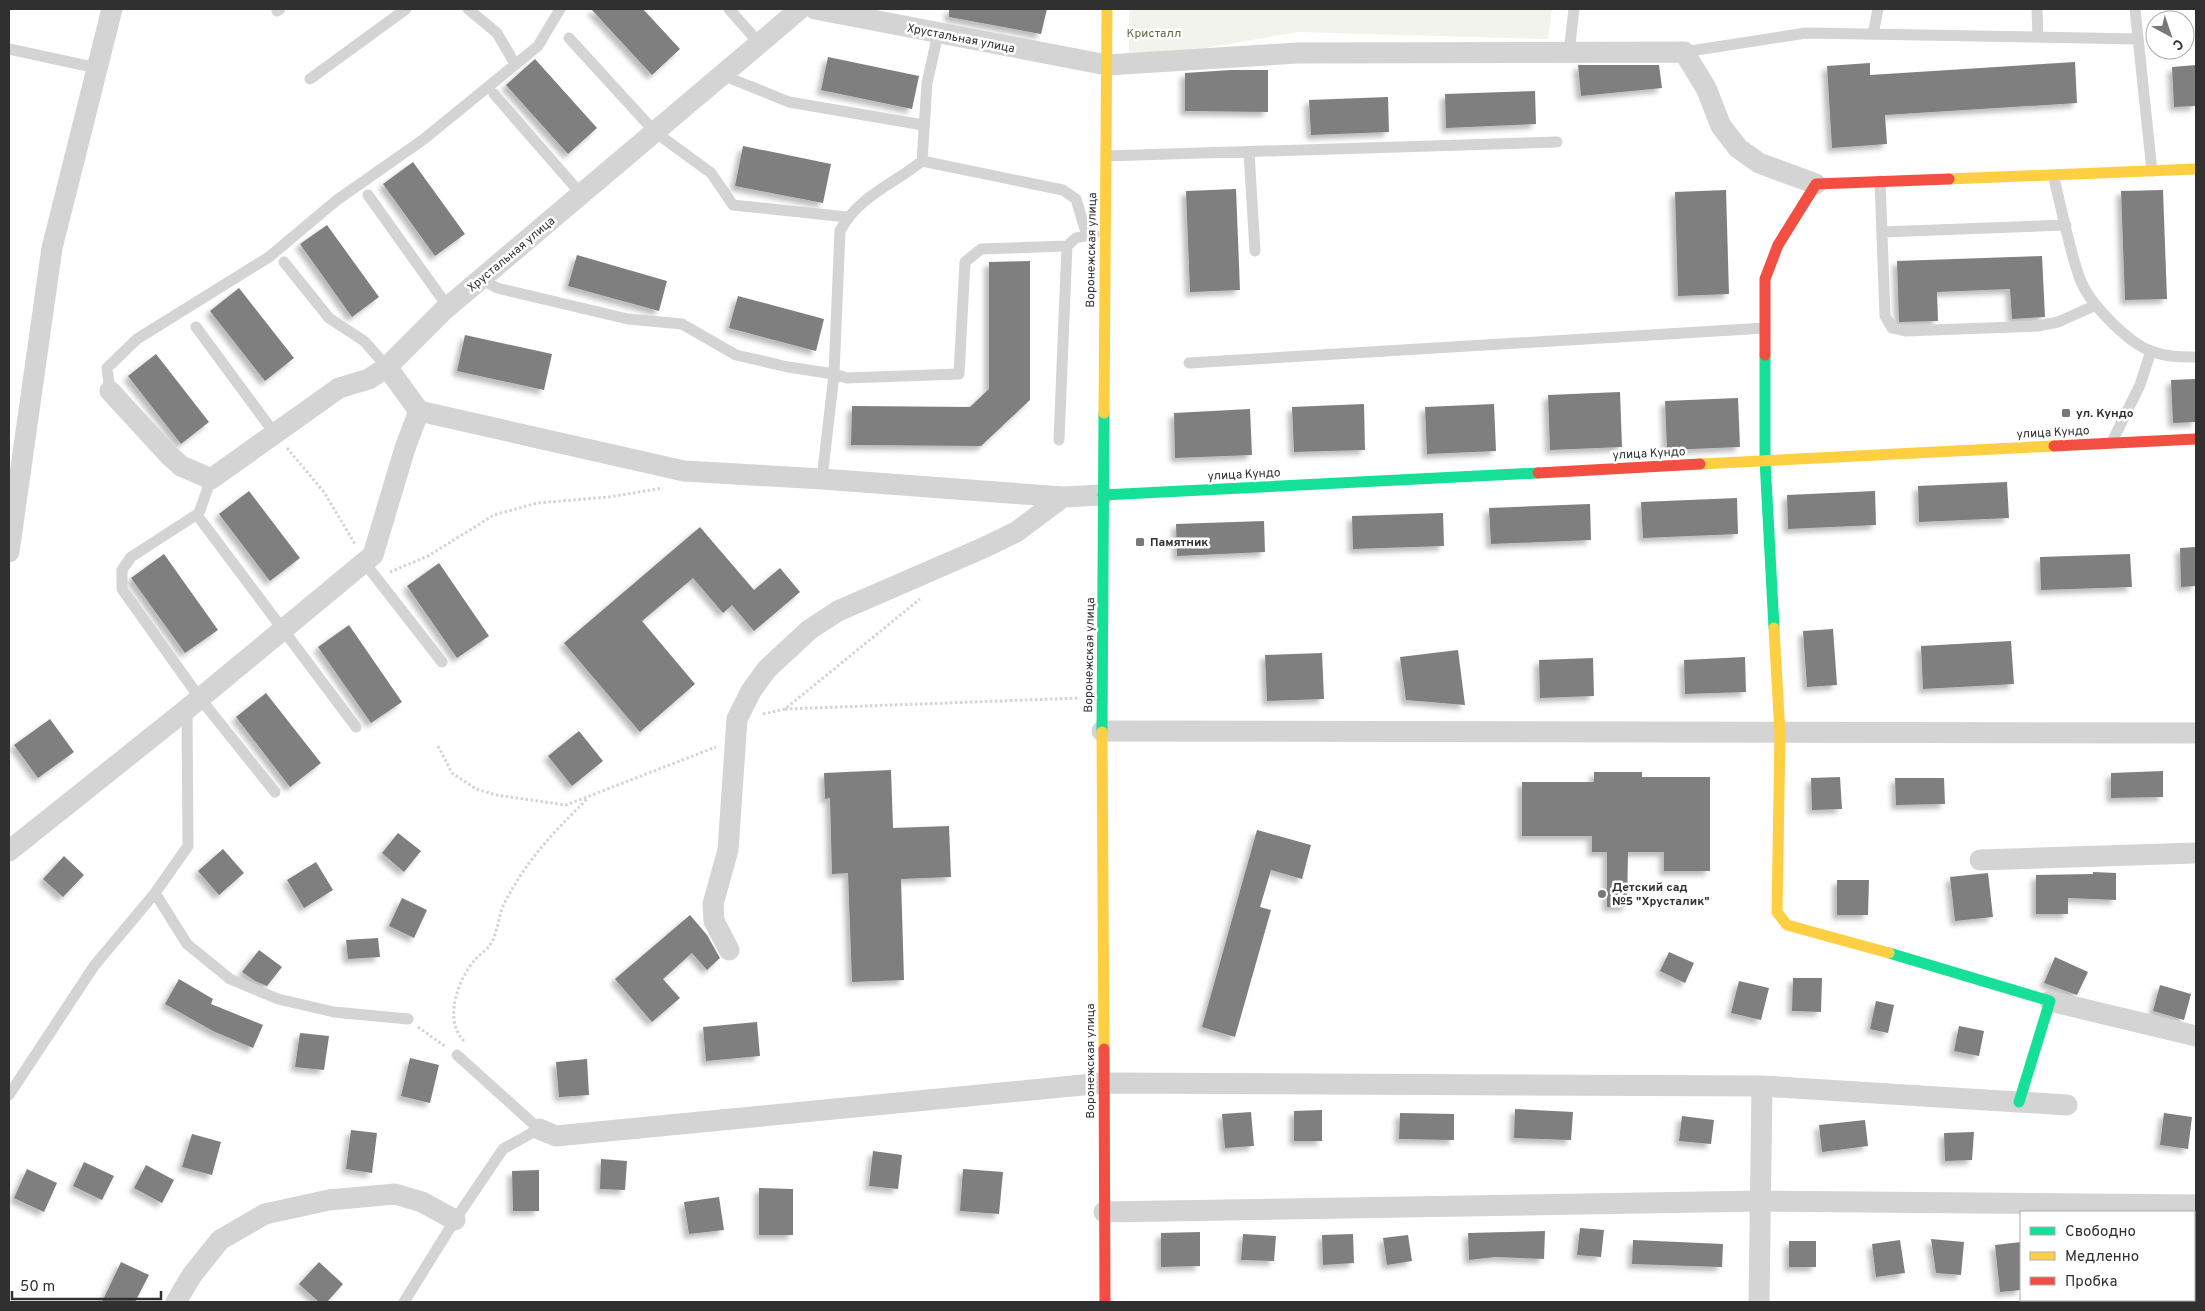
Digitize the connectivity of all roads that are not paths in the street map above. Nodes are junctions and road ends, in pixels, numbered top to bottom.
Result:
1 (112, 9) edge
2 (406, 9) edge
3 (468, 9) edge
4 (560, 9) edge
5 (728, 9) edge
6 (800, 9) edge
7 (815, 9) edge
8 (1107, 9) edge
9 (1574, 9) edge
10 (1878, 9) edge
11 (2037, 9) edge
12 (2135, 9) edge
13 (938, 34) junction
14 (1874, 34) junction
15 (2038, 37) junction
16 (568, 38) dead end
17 (2138, 39) junction
18 (760, 43) junction
19 (9, 49) edge
20 (1569, 52) junction
21 (1684, 52) junction
22 (515, 64) junction
23 (1107, 65) junction
24 (97, 68) junction
25 (722, 74) junction
26 (310, 79) dead end
27 (494, 94) dead end
28 (923, 125) junction
29 (655, 132) junction
30 (1557, 142) dead end
31 (1248, 152) junction
32 (1106, 156) junction
33 (922, 161) junction
34 (2196, 169) edge
35 (2152, 171) junction
36 (2053, 175) junction
37 (1880, 181) junction
38 (1816, 184) junction
39 (581, 194) junction
40 (368, 195) dead end
41 (847, 217) junction
42 (2066, 225) junction
43 (1105, 232) junction
44 (1882, 232) junction
45 (1087, 236) junction
46 (1067, 246) junction
47 (1255, 251) dead end
48 (284, 262) dead end
49 (481, 279) junction
50 (2096, 305) junction
51 (448, 307) junction
52 (196, 327) dead end
53 (1765, 328) junction
54 (2151, 351) junction
55 (2196, 357) edge
56 (1189, 363) dead end
57 (387, 367) junction
58 (834, 374) junction
59 (110, 391) joint
60 (419, 411) junction
61 (275, 434) junction
62 (2196, 439) edge
63 (1058, 440) dead end
64 (2111, 443) junction
65 (1765, 460) junction
66 (212, 479) junction
67 (822, 479) junction
68 (1103, 495) junction
69 (1063, 497) junction
70 (197, 515) junction
71 (9, 552) edge
72 (369, 569) junction
73 (282, 629) junction
74 (442, 662) dead end
75 (193, 703) junction
76 (356, 727) dead end
77 (1102, 731) junction
78 (2196, 733) edge
79 (1780, 734) junction
80 (275, 792) dead end
81 (9, 851) edge
82 (2196, 853) edge
83 (1980, 860) dead end
84 (155, 894) junction
85 (729, 950) dead end
86 (2050, 1001) junction
87 (408, 1020) road end
88 (2196, 1036) edge
89 (457, 1055) road end
90 (1104, 1083) junction
91 (1762, 1086) junction
92 (9, 1095) edge
93 (2019, 1102) junction
94 (2067, 1105) dead end
95 (539, 1129) junction
96 (1761, 1201) junction
97 (2196, 1205) edge
98 (1104, 1212) junction
99 (455, 1220) junction
100 (176, 1302) edge
101 (404, 1302) edge
102 (1105, 1302) edge
103 (1759, 1302) edge

1 - 24 street
2 - 26 lane
3 - 22 lane
4 - 22 lane
5 - 18 lane
6 - 18 street, Хрустальная улица
7 - 13 street, Хрустальная улица
8 - 23 street, Воронежская улица
9 - 20 lane
10 - 14 lane
11 - 15 lane
12 - 17 lane
13 - 23 street, Хрустальная улица
13 - 28 lane
14 - 15 lane
14 - 21 lane
15 - 17 lane
16 - 29 lane
17 - 35 lane
18 - 25 street, Хрустальная улица
19 - 24 lane
20 - 21 street, Хрустальная улица
20 - 23 street, Хрустальная улица
21 - 38 street
22 - 59 lane
23 - 32 street, Воронежская улица
24 - 71 street
25 - 28 lane
25 - 29 street, Хрустальная улица
27 - 39 lane
28 - 33 lane
29 - 39 street, Хрустальная улица
29 - 41 lane
30 - 31 lane
31 - 32 lane
31 - 47 lane
32 - 43 street, Воронежская улица
33 - 41 lane
33 - 45 lane
34 - 35 street
35 - 36 street
36 - 37 street
36 - 42 lane
37 - 38 street
37 - 44 lane
38 - 53 street
39 - 49 street, Хрустальная улица
40 - 51 lane
41 - 58 lane
42 - 44 lane
42 - 50 lane
43 - 45 lane
43 - 68 street, Воронежская улица
44 - 50 lane
45 - 46 lane
46 - 58 lane
46 - 63 lane
48 - 57 lane
49 - 51 street, Хрустальная улица
49 - 58 lane
50 - 54 lane
51 - 57 street, Хрустальная улица
52 - 61 lane
53 - 56 lane
53 - 65 street
54 - 55 lane
54 - 64 lane
57 - 60 street
57 - 61 street, Хрустальная улица
58 - 67 lane
59 - 66 street
60 - 67 street
60 - 72 street
61 - 66 street, Хрустальная улица
62 - 64 street, улица Кундо
64 - 65 street, улица Кундо
65 - 68 street, улица Кундо
65 - 79 street
66 - 70 lane
67 - 69 street
68 - 69 street
68 - 77 street, Воронежская улица
69 - 85 street
70 - 73 lane
70 - 75 lane
72 - 73 street
72 - 74 lane
73 - 75 street
73 - 76 lane
75 - 80 lane
75 - 81 street
75 - 84 lane
77 - 79 street
77 - 90 street, Воронежская улица
78 - 79 street
79 - 86 street
82 - 83 street
84 - 87 lane
84 - 92 lane
86 - 88 street
86 - 93 street
89 - 95 lane
90 - 91 street
90 - 95 street
90 - 98 street, Воронежская улица
91 - 93 street
91 - 96 street
93 - 94 street
95 - 99 lane
96 - 97 street
96 - 98 street
96 - 103 street
98 - 102 street, Воронежская улица
99 - 100 street
99 - 101 lane

